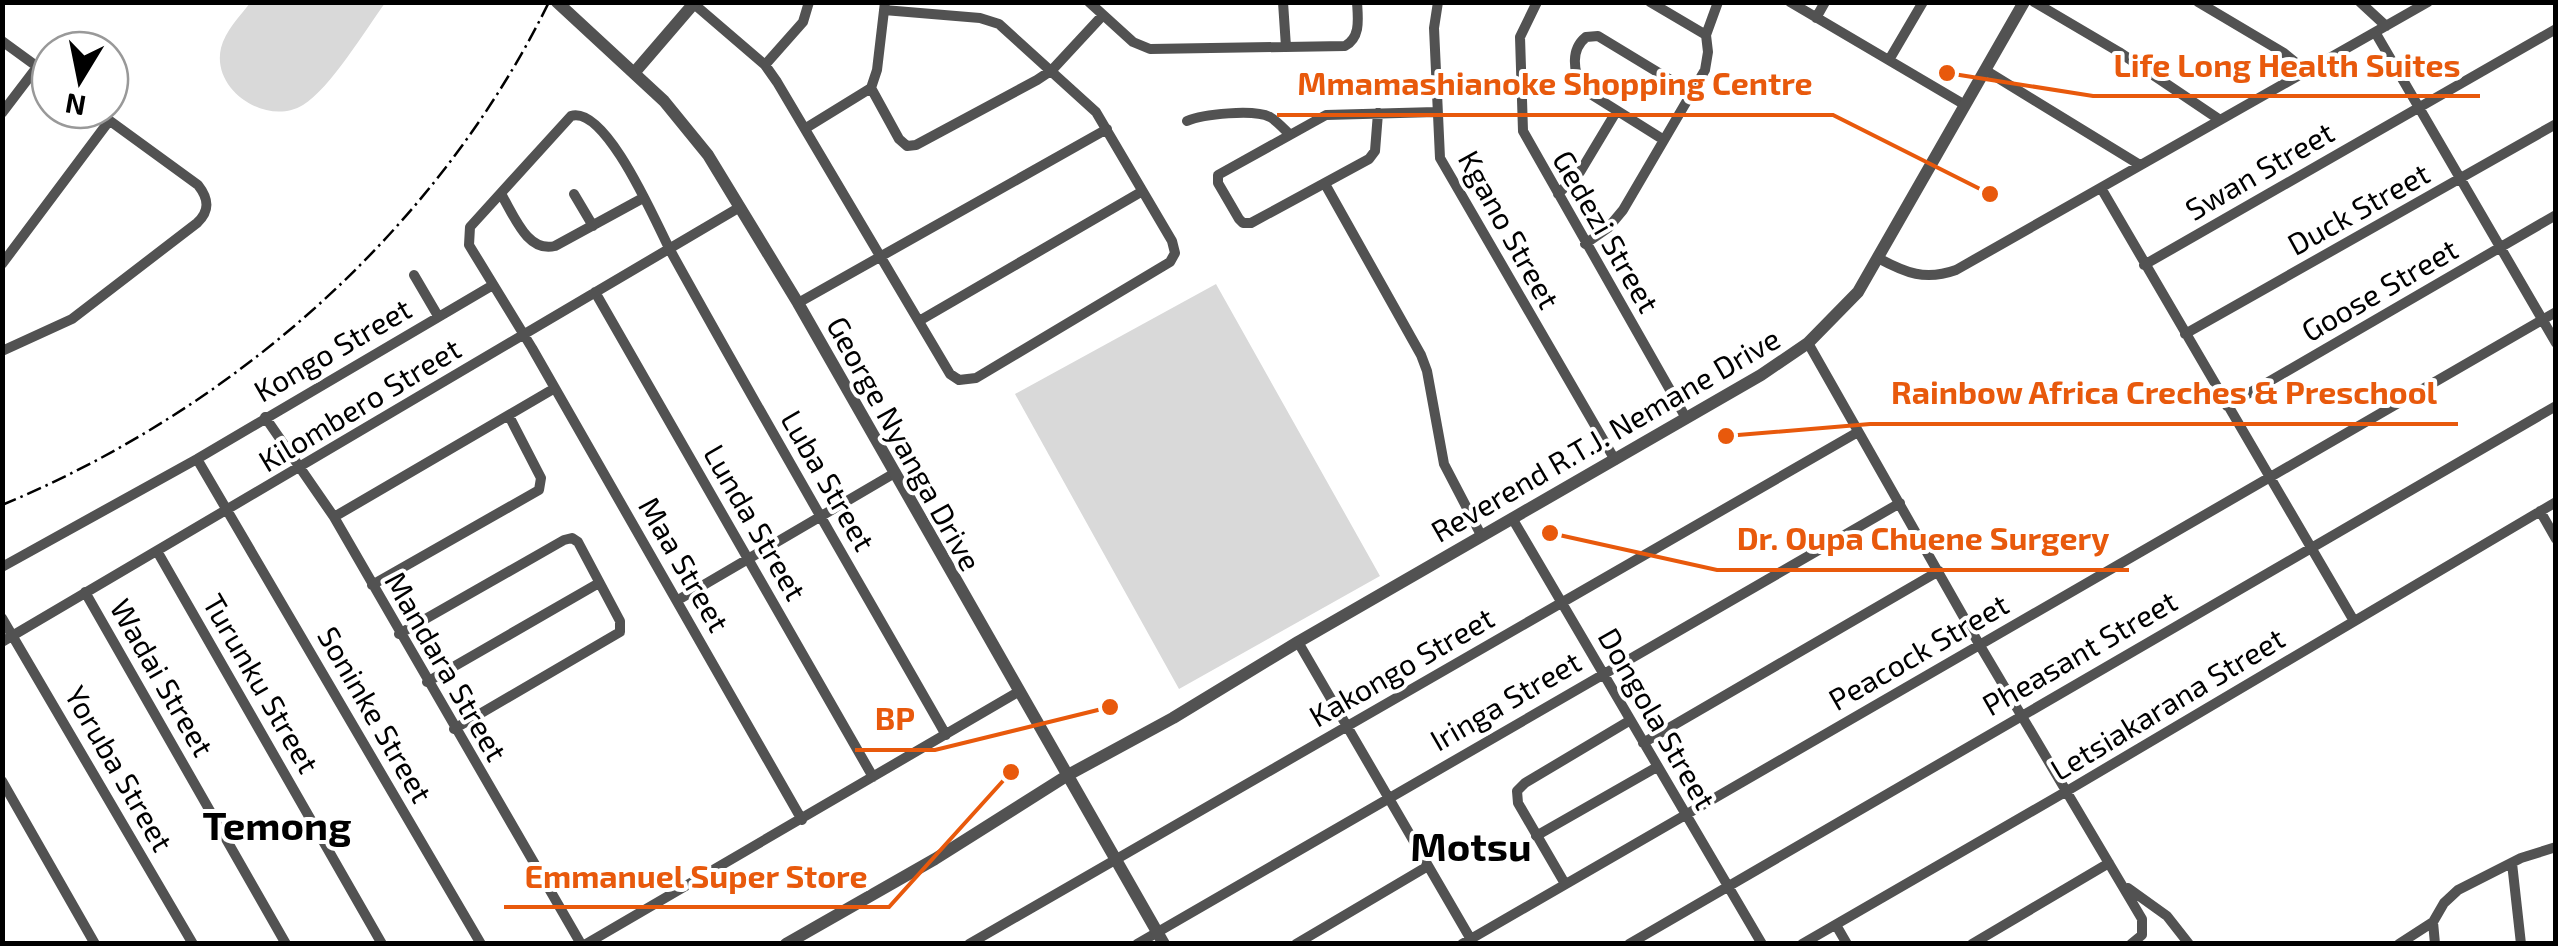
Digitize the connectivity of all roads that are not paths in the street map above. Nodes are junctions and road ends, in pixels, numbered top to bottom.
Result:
1 (557, 2) edge
2 (809, 2) edge
3 (1089, 2) edge
4 (1283, 2) edge
5 (1357, 2) edge
6 (1438, 2) edge
7 (1537, 2) edge
8 (1650, 2) edge
9 (1718, 2) edge
10 (1790, 2) edge
11 (1825, 2) edge
12 (1922, 2) edge
13 (2024, 2) edge
14 (2034, 2) edge
15 (2198, 2) edge
16 (2360, 2) edge
17 (2428, 2) edge
18 (695, 3) edge
19 (884, 6) edge
20 (1103, 15) junction
21 (1816, 18) junction
22 (2380, 29) junction
23 (2556, 29) edge
24 (1706, 36) junction
25 (2, 41) edge
26 (1286, 46) junction
27 (1889, 60) junction
28 (30, 61) edge
29 (765, 65) junction
30 (1052, 70) junction
31 (1985, 70) junction
32 (2306, 71) junction
33 (634, 72) junction
34 (30, 77) edge
35 (871, 88) junction
36 (1692, 92) junction
37 (1965, 105) junction
38 (2418, 107) junction
39 (1436, 112) junction
40 (1616, 112) junction
41 (2, 113) edge
42 (1378, 114) junction
43 (2220, 120) junction
44 (1187, 121) dead end
45 (2556, 124) edge
46 (806, 128) junction
47 (1107, 128) junction
48 (102, 130) edge
49 (121, 130) edge
50 (1289, 134) junction
51 (1664, 140) junction
52 (2140, 165) junction
53 (2460, 179) junction
54 (1325, 184) junction
55 (2100, 188) junction
56 (1141, 192) junction
57 (501, 194) junction
58 (574, 194) dead end
59 (1558, 194) junction
60 (643, 198) junction
61 (740, 207) junction
62 (2556, 215) edge
63 (593, 226) junction
64 (1585, 244) junction
65 (670, 248) junction
66 (2500, 248) junction
67 (880, 256) junction
68 (1878, 258) junction
69 (2, 264) edge
70 (2144, 265) junction
71 (414, 275) dead end
72 (493, 285) junction
73 (594, 292) junction
74 (798, 303) junction
75 (2556, 312) edge
76 (438, 316) junction
77 (2542, 320) junction
78 (919, 321) junction
79 (524, 334) junction
80 (2185, 334) junction
81 (1808, 343) junction
82 (2556, 343) edge
83 (2, 351) edge
84 (555, 388) junction
85 (2227, 406) junction
86 (2556, 406) edge
87 (509, 416) junction
88 (265, 417) junction
89 (1686, 418) junction
90 (1858, 432) junction
91 (197, 460) junction
92 (1615, 460) junction
93 (301, 467) junction
94 (893, 474) junction
95 (2268, 478) junction
96 (2556, 502) edge
97 (1900, 503) junction
98 (228, 510) junction
99 (2540, 511) junction
100 (821, 516) junction
101 (334, 518) junction
102 (1512, 518) junction
103 (1481, 536) junction
104 (2556, 539) edge
105 (2309, 546) junction
106 (157, 551) junction
107 (749, 558) junction
108 (2, 568) edge
109 (1939, 571) junction
110 (599, 584) junction
111 (372, 585) junction
112 (86, 592) junction
113 (678, 600) junction
114 (1562, 602) junction
115 (2, 618) edge
116 (2354, 621) junction
117 (399, 634) junction
118 (14, 636) junction
119 (2, 642) edge
120 (1298, 642) junction
121 (1980, 644) junction
122 (1602, 672) junction
123 (427, 682) junction
124 (1018, 692) junction
125 (2022, 715) junction
126 (1629, 721) junction
127 (1348, 725) junction
128 (454, 730) junction
129 (946, 735) junction
130 (1643, 744) junction
131 (1656, 767) junction
132 (1067, 774) junction
133 (874, 777) junction
134 (2, 781) edge
135 (2068, 791) junction
136 (1388, 797) junction
137 (1686, 815) junction
138 (802, 820) junction
139 (1536, 836) junction
140 (2556, 847) edge
141 (1115, 858) junction
142 (2512, 863) junction
143 (2109, 864) junction
144 (1428, 866) junction
145 (1564, 882) junction
146 (2122, 885) junction
147 (1727, 886) junction
148 (2433, 922) junction
149 (1836, 925) junction
150 (1160, 937) edge
151 (1469, 942) edge
152 (96, 944) edge
153 (193, 944) edge
154 (286, 944) edge
155 (382, 944) edge
156 (481, 944) edge
157 (583, 944) edge
158 (786, 944) edge
159 (969, 944) edge
160 (1136, 944) edge
161 (1296, 944) edge
162 (1629, 944) edge
163 (1762, 944) edge
164 (1802, 944) edge
165 (1846, 944) edge
166 (1972, 944) edge
167 (2131, 944) edge
168 (2190, 944) edge
169 (2399, 944) edge
170 (2435, 944) edge
171 (2521, 944) edge

1 - 33 street, George Nyanga Drive
2 - 29 street
3 - 20 street
4 - 26 street
5 - 26 street
6 - 39 street, Kgano Street
7 - 59 street, Gedezi Street
8 - 24 street
9 - 24 street
10 - 21 street
11 - 21 street
12 - 27 street
13 - 31 street, Reverend R.T.J. Nemane Drive
14 - 43 street
15 - 32 street
16 - 22 street
17 - 22 street
18 - 29 street
18 - 33 street
19 - 30 street
19 - 35 street
20 - 26 street
20 - 30 street
21 - 27 street
22 - 32 street
22 - 38 street
23 - 38 street, Swan Street
24 - 36 street
25 - 28 street
27 - 37 street
29 - 46 street
30 - 35 street
30 - 47 street
31 - 37 street, Reverend R.T.J. Nemane Drive
31 - 52 street
32 - 43 street
33 - 61 street, George Nyanga Drive
34 - 41 street
35 - 46 street
36 - 40 street
36 - 51 street
37 - 68 street, Reverend R.T.J. Nemane Drive
38 - 53 street
38 - 70 street, Swan Street
39 - 42 street
39 - 92 street, Kgano Street
40 - 51 street
40 - 59 street
42 - 50 street
42 - 54 street
43 - 52 street
44 - 50 street
45 - 53 street, Duck Street
46 - 67 street
47 - 56 street
47 - 67 street
48 - 69 street
49 - 83 street
50 - 54 street
51 - 64 street
52 - 55 street
53 - 66 street
53 - 80 street, Duck Street
54 - 103 street
55 - 68 street
55 - 70 street
56 - 78 street
56 - 78 street
57 - 60 street, Luba Street
57 - 63 street
57 - 72 street, Maa Street
58 - 63 street
59 - 64 street, Gedezi Street
60 - 63 street
60 - 65 street, Luba Street
61 - 65 street, Kilombero Street
61 - 74 street, George Nyanga Drive
62 - 66 street, Goose Street
64 - 89 street, Gedezi Street
65 - 73 street, Kilombero Street
65 - 100 street, Luba Street
66 - 77 street
66 - 85 street, Goose Street
67 - 74 street
67 - 78 street
68 - 81 street, Reverend R.T.J. Nemane Drive
70 - 80 street
71 - 76 street
72 - 76 street, Kongo Street
72 - 79 street, Maa Street
73 - 79 street, Kilombero Street
73 - 107 street, Lunda Street
74 - 94 street, George Nyanga Drive
75 - 77 street, Peacock Street
76 - 88 street, Kongo Street
77 - 82 street
77 - 95 street, Peacock Street
79 - 84 street, Maa Street
79 - 93 street, Kilombero Street
80 - 85 street
81 - 89 street, Reverend R.T.J. Nemane Drive
81 - 90 street
84 - 87 street
84 - 113 street, Maa Street
85 - 95 street
86 - 105 street, Pheasant Street
87 - 101 street
87 - 111 street
88 - 91 street, Kongo Street
88 - 93 street, Mandara Street
89 - 92 street, Reverend R.T.J. Nemane Drive
90 - 97 street
90 - 114 street, Kakongo Street
91 - 98 street, Soninke Street
91 - 108 street, Kongo Street
92 - 102 street, Reverend R.T.J. Nemane Drive
93 - 98 street, Kilombero Street
93 - 101 street, Mandara Street
94 - 100 street
94 - 124 street, George Nyanga Drive
95 - 105 street
95 - 121 street, Peacock Street
96 - 99 street, Letsiakarana Street
97 - 109 street
97 - 122 street, Iringa Street
98 - 106 street, Kilombero Street
98 - 156 street, Soninke Street
99 - 104 street
99 - 116 street, Letsiakarana Street
100 - 107 street
100 - 129 street, Luba Street
101 - 111 street, Mandara Street
102 - 103 street, Reverend R.T.J. Nemane Drive
102 - 114 street, Dongola Street
103 - 120 street, Reverend R.T.J. Nemane Drive
105 - 116 street
105 - 125 street, Pheasant Street
106 - 112 street, Kilombero Street
106 - 155 street, Turunku Street
107 - 113 street
107 - 133 street, Lunda Street
109 - 121 street
109 - 130 street
110 - 117 street
110 - 123 street
110 - 128 street
111 - 117 street, Mandara Street
112 - 118 street, Kilombero Street
112 - 154 street, Wadai Street
113 - 138 street, Maa Street
114 - 122 street, Dongola Street
114 - 127 street, Kakongo Street
115 - 118 street, Yoruba Street
116 - 135 street, Letsiakarana Street
117 - 123 street, Mandara Street
118 - 119 street, Kilombero Street
118 - 153 street, Yoruba Street
120 - 127 street
120 - 132 street, Reverend R.T.J. Nemane Drive
121 - 125 street
121 - 137 street, Peacock Street
122 - 126 street, Dongola Street
122 - 136 street, Iringa Street
123 - 128 street, Mandara Street
124 - 129 street
124 - 132 street, George Nyanga Drive
125 - 135 street
125 - 147 street, Pheasant Street
126 - 130 street, Dongola Street
126 - 139 street
127 - 136 street
127 - 141 street, Kakongo Street
128 - 157 street, Mandara Street
129 - 133 street
130 - 131 street, Dongola Street
131 - 137 street, Dongola Street
131 - 139 street
132 - 141 street, George Nyanga Drive
132 - 158 street, Reverend R.T.J. Nemane Drive
133 - 138 street
134 - 152 street
135 - 143 street
135 - 149 street, Letsiakarana Street
136 - 144 street
136 - 150 street, Iringa Street
137 - 145 street, Peacock Street
137 - 147 street, Dongola Street
138 - 157 street
139 - 145 street
140 - 142 street
141 - 150 street, George Nyanga Drive
141 - 159 street, Kakongo Street
142 - 148 street
142 - 171 street
143 - 146 street
143 - 166 street
144 - 151 street
144 - 161 street
145 - 151 street, Peacock Street
146 - 167 street
146 - 168 street
147 - 162 street, Pheasant Street
147 - 163 street, Dongola Street
148 - 169 street
148 - 170 street
149 - 164 street, Letsiakarana Street
149 - 165 street
150 - 160 street, Iringa Street

